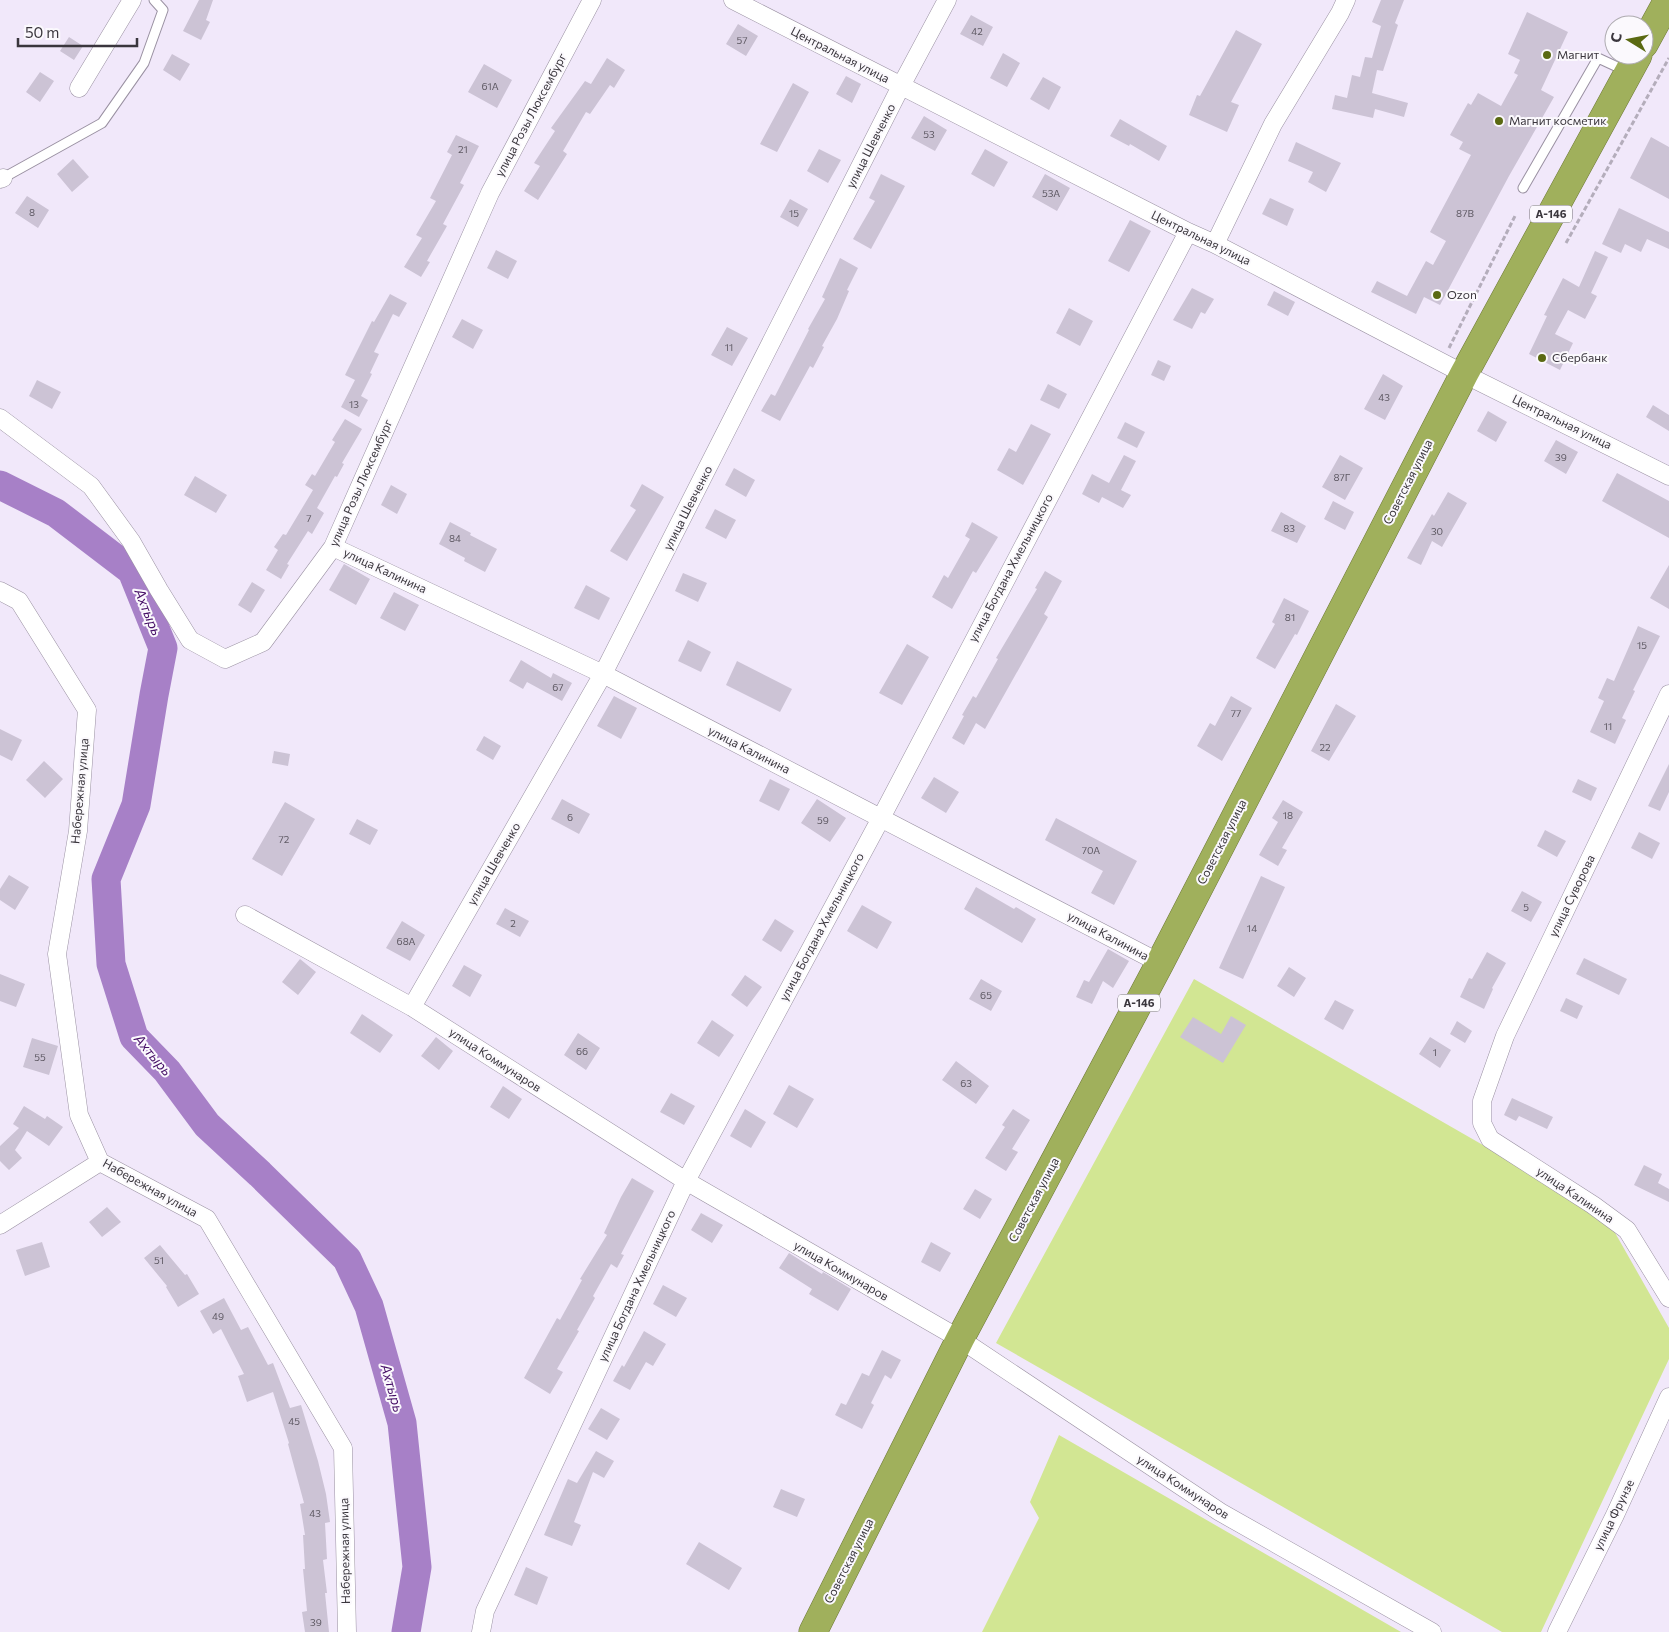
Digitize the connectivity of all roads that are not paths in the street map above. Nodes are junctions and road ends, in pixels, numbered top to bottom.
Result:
1 (132, 0) edge
2 (154, 0) edge
3 (592, 0) edge
4 (733, 0) edge
5 (947, 0) edge
6 (1346, 0) edge
7 (1668, 0) edge
8 (1654, 26) edge
9 (1604, 59) edge
10 (1632, 65) edge
11 (901, 86) junction
12 (80, 88) dead end
13 (2, 179) edge
14 (1524, 188) dead end
15 (1188, 232) junction
16 (1214, 244) junction
17 (1453, 368) junction
18 (0, 418) edge
19 (1669, 476) edge
20 (333, 547) junction
21 (0, 591) edge
22 (603, 674) junction
23 (1669, 694) edge
24 (880, 818) junction
25 (245, 915) dead end
26 (1160, 963) junction
27 (412, 1007) junction
28 (1482, 1101) joint
29 (100, 1162) junction
30 (686, 1181) junction
31 (0, 1226) edge
32 (1669, 1298) edge
33 (960, 1340) junction
34 (1669, 1397) edge
35 (347, 1632) edge
36 (481, 1632) edge
37 (813, 1632) edge
38 (1432, 1632) edge
39 (1556, 1632) edge

1 - 12 street
2 - 13 lane
3 - 20 street, улица Розы Люксембург
4 - 11 street, Центральная улица
5 - 11 street, улица Шевченко
6 - 16 street
7 - 8 highway
9 - 14 lane
10 - 17 highway, Советская улица / А-146
11 - 15 street, Центральная улица
11 - 22 street, улица Шевченко
15 - 16 street, Центральная улица
15 - 24 street, улица Богдана Хмельницкого
16 - 17 street, Центральная улица
17 - 19 street, Центральная улица
17 - 26 highway, Советская улица / А-146
18 - 20 street, улица Розы Люксембург
20 - 22 street, улица Калинина
21 - 29 street, Набережная улица
22 - 24 street, улица Калинина
22 - 27 street, улица Шевченко
23 - 28 street, улица Суворова
24 - 26 street, улица Калинина
24 - 30 street, улица Богдана Хмельницкого
25 - 27 street, улица Коммунаров
26 - 33 highway, Советская улица / А-146
27 - 30 street, улица Коммунаров
28 - 32 street, улица Калинина
29 - 31 street
29 - 35 street, Набережная улица
30 - 33 street, улица Коммунаров
30 - 36 street, улица Богдана Хмельницкого
33 - 37 highway, Советская улица / А-146
33 - 38 street, улица Коммунаров
34 - 39 street, улица Фрунзе

